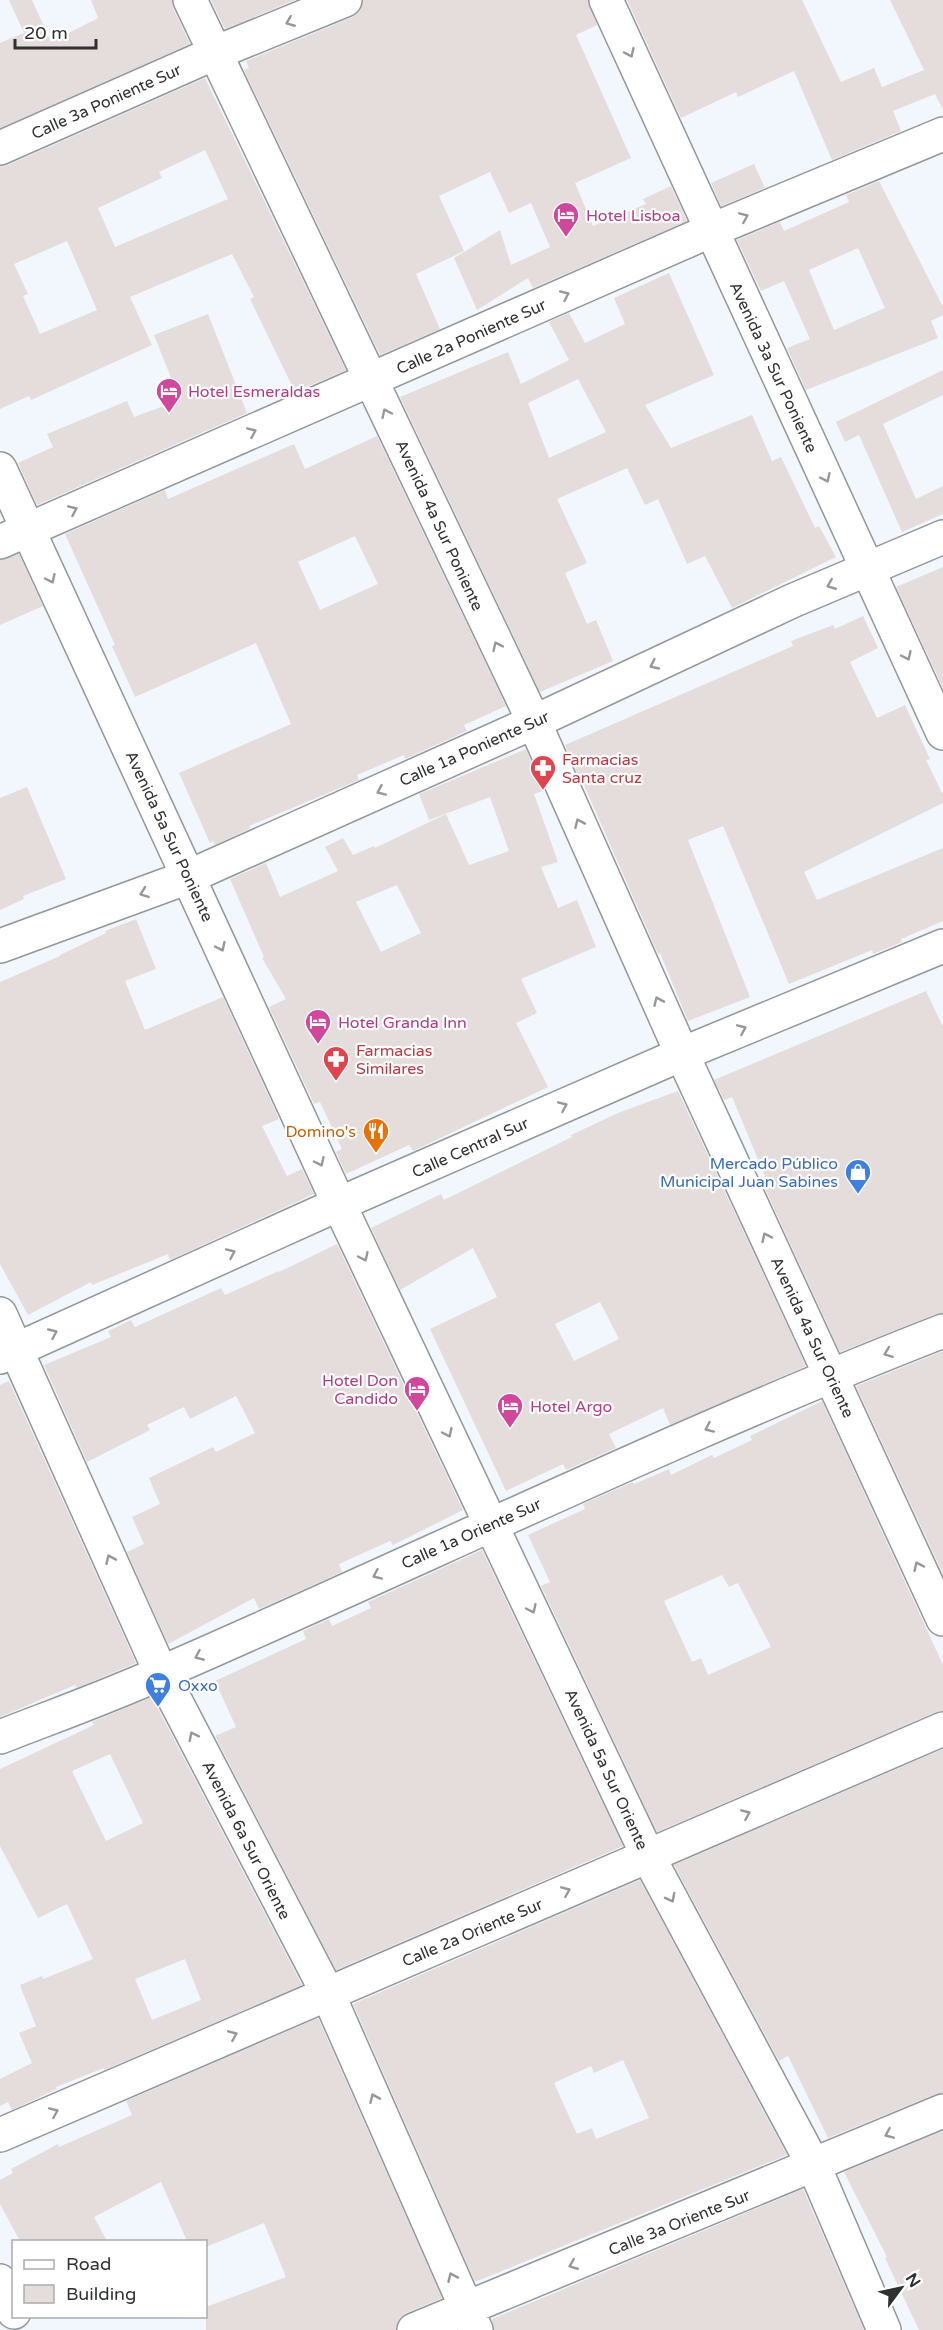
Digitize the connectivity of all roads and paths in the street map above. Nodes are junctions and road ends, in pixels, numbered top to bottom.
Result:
1 (190, 0) edge
2 (345, 0) edge
3 (606, 0) edge
4 (215, 53) junction
5 (943, 134) edge
6 (0, 148) edge
7 (712, 230) junction
8 (370, 380) junction
9 (0, 469) edge
10 (14, 536) edge
11 (943, 537) edge
12 (868, 570) junction
13 (534, 722) junction
14 (943, 733) edge
15 (188, 877) junction
16 (0, 946) edge
17 (943, 946) edge
18 (682, 1054) junction
19 (339, 1204) junction
20 (0, 1314) edge
21 (943, 1331) edge
22 (8, 1354) edge
23 (830, 1375) junction
24 (491, 1524) junction
25 (943, 1619) edge
26 (161, 1673) junction
27 (943, 1729) edge
28 (0, 1737) edge
29 (648, 1856) junction
30 (328, 1994) junction
31 (943, 2111) edge
32 (0, 2135) edge
33 (814, 2166) junction
34 (0, 2281) edge
35 (12, 2309) edge
36 (471, 2320) edge
37 (414, 2330) edge
38 (884, 2330) edge

1 - 4 street, Avenida 4a Sur Poniente
2 -> 4 street, Calle 3a Poniente Sur
3 -> 7 street, Avenida 3a Sur Poniente
4 - 6 street, Calle 3a Poniente Sur
4 - 8 street, Avenida 4a Sur Poniente
7 -> 5 street, Calle 2a Poniente Sur
8 -> 7 street, Calle 2a Poniente Sur
7 -> 12 street, Avenida 3a Sur Poniente
10 -> 8 street, Calle 2a Poniente Sur
13 -> 8 street, Avenida 4a Sur Poniente
9 - 10 street, Avenida 5a Sur Poniente
10 -> 15 street, Avenida 5a Sur Poniente
11 - 12 street, Calle 1a Poniente Sur
12 -> 13 street, Calle 1a Poniente Sur
12 -> 14 street, Avenida 3a Sur Poniente
13 -> 15 street, Calle 1a Poniente Sur
18 -> 13 street, Avenida 4a Sur Poniente
15 -> 16 street, Calle 1a Poniente Sur
15 -> 19 street, Avenida 5a Sur Poniente
18 -> 17 street, Calle Central Sur
19 -> 18 street, Calle Central Sur
23 -> 18 street, Avenida 4a Sur Oriente
22 -> 19 street, Calle Central Sur
19 -> 24 street, Avenida 5a Sur Oriente
20 - 22 street, Avenida 6a Sur Oriente
21 -> 23 street, Calle 1a Oriente Sur
26 -> 22 street, Avenida 6a Sur Oriente
23 -> 24 street, Calle 1a Oriente Sur
25 -> 23 street, Avenida 4a Sur Oriente
24 -> 26 street, Calle 1a Oriente Sur
24 -> 29 street, Avenida 5a Sur Oriente
26 - 28 street, Calle 1a Oriente Sur
30 -> 26 street, Avenida 6a Sur Oriente
29 -> 27 street, Calle 2a Oriente Sur
30 -> 29 street, Calle 2a Oriente Sur
29 -> 33 street, Avenida 5a Sur Oriente
32 -> 30 street, Calle 2a Oriente Sur
36 -> 30 street, Avenida 6a Sur Oriente
31 -> 33 street, Calle 3a Oriente Sur
33 -> 36 street, Calle 3a Oriente Sur
33 - 38 street, Avenida 5a Sur Oriente
34 - 35 street
36 - 37 street, Calle 3a Oriente Sur

